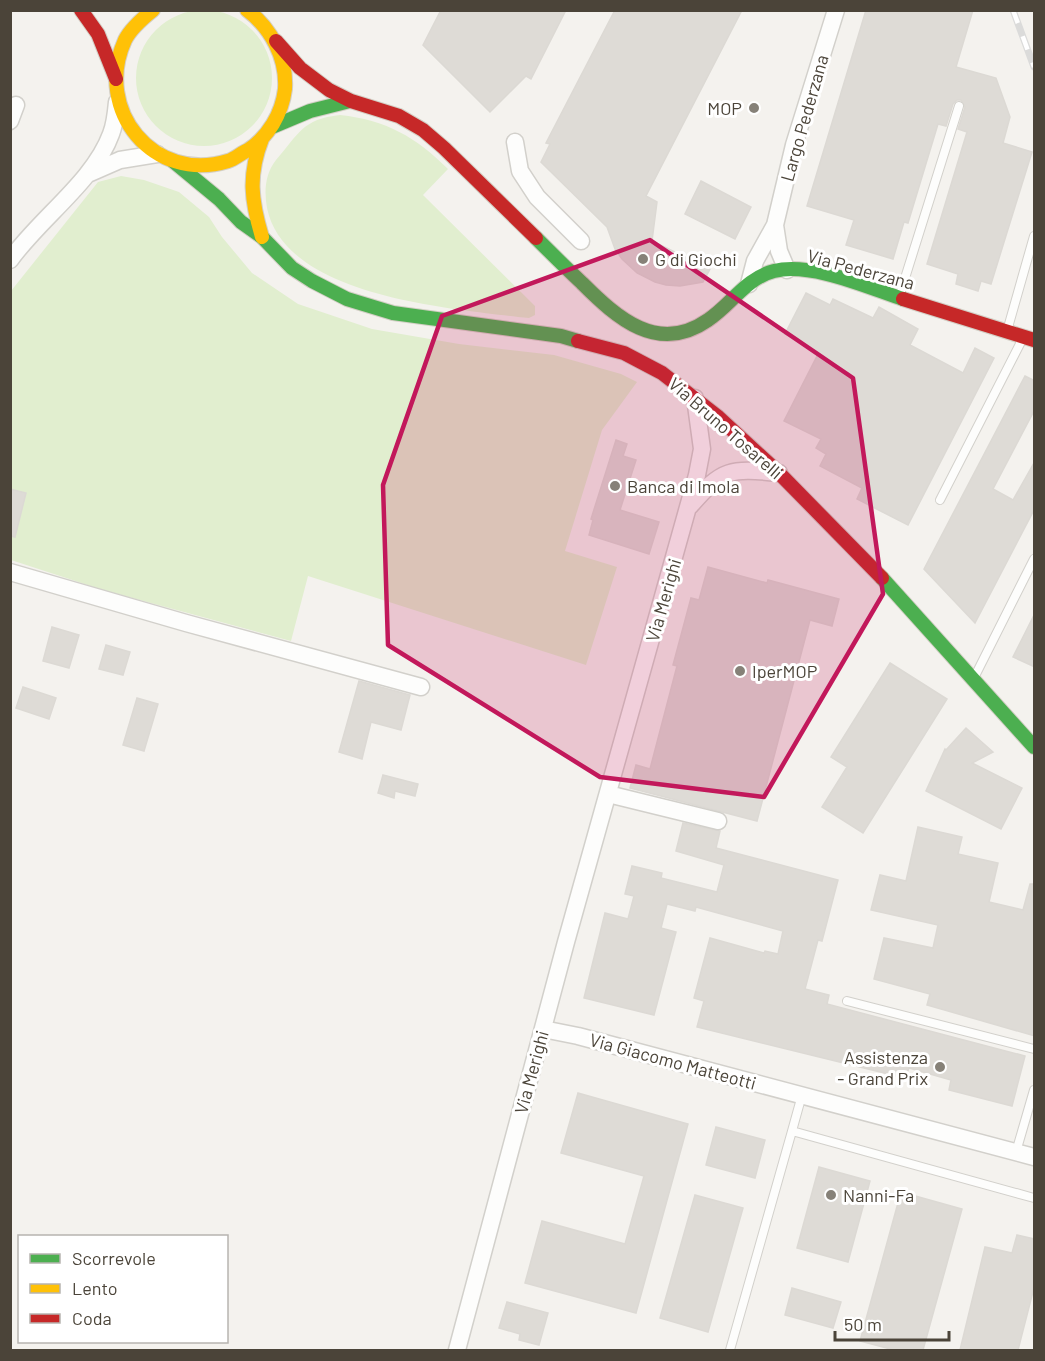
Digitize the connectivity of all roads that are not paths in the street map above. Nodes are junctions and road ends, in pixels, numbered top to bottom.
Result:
1 (81, 10) edge
2 (153, 10) edge
3 (247, 10) edge
4 (836, 10) edge
5 (270, 33) junction
6 (116, 79) junction
7 (117, 99) junction
8 (350, 101) junction
9 (959, 106) dead end
10 (272, 127) junction
11 (262, 139) junction
12 (515, 142) dead end
13 (157, 154) junction
14 (173, 161) junction
15 (87, 175) junction
16 (553, 213) junction
17 (775, 225) junction
18 (532, 235) junction
19 (1035, 236) edge
20 (262, 237) junction
21 (581, 241) dead end
22 (10, 260) edge
23 (787, 270) junction
24 (748, 284) junction
25 (899, 298) junction
26 (1007, 331) junction
27 (1029, 338) edge
28 (695, 398) junction
29 (779, 473) junction
30 (940, 500) dead end
31 (687, 509) junction
32 (1035, 559) edge
33 (10, 572) edge
34 (973, 680) junction
35 (421, 687) dead end
36 (1035, 747) edge
37 (608, 794) junction
38 (717, 821) dead end
39 (847, 1000) dead end
40 (543, 1029) junction
41 (1035, 1049) edge
42 (1035, 1090) edge
43 (802, 1095) junction
44 (792, 1131) junction
45 (1016, 1152) junction
46 (1035, 1157) edge
47 (1035, 1198) edge
48 (457, 1350) edge
49 (730, 1350) edge

1 - 6 main road
2 - 6 main road
3 - 5 main road
4 - 17 street, Largo Pederzana
5 - 8 main road
5 - 10 main road
6 - 7 main road
7 - 13 main road
7 - 15 street
8 - 10 main road
8 - 18 main road
9 - 25 lane
10 - 11 main road
11 - 14 main road
11 - 20 main road
12 - 16 street
13 - 14 main road
13 - 15 street
14 - 20 main road, Via Bruno Tosarelli
15 - 22 street
16 - 18 street
16 - 21 street
17 - 23 street, Largo Pederzana
17 - 24 street, Largo Pederzana
18 - 24 main road, Via Pederzana
19 - 26 lane
20 - 28 main road, Via Bruno Tosarelli
23 - 24 main road, Via Pederzana
23 - 25 main road, Via Pederzana
25 - 26 main road, Via Pederzana
26 - 27 main road, Via Pederzana
27 - 30 lane
28 - 29 main road, Via Bruno Tosarelli
28 - 31 street, Via Merighi
29 - 31 street, Via Merighi
29 - 34 main road, Via Bruno Tosarelli
31 - 37 street, Via Merighi
32 - 34 lane
33 - 35 street
34 - 36 main road, Via Bruno Tosarelli
37 - 38 street
37 - 40 street, Via Merighi
39 - 41 lane
40 - 43 street, Via Giacomo Matteotti
40 - 48 street, Via Merighi
42 - 45 lane
43 - 44 lane
43 - 45 street, Via Giacomo Matteotti
44 - 47 lane
44 - 49 lane
45 - 46 street, Via Giacomo Matteotti

